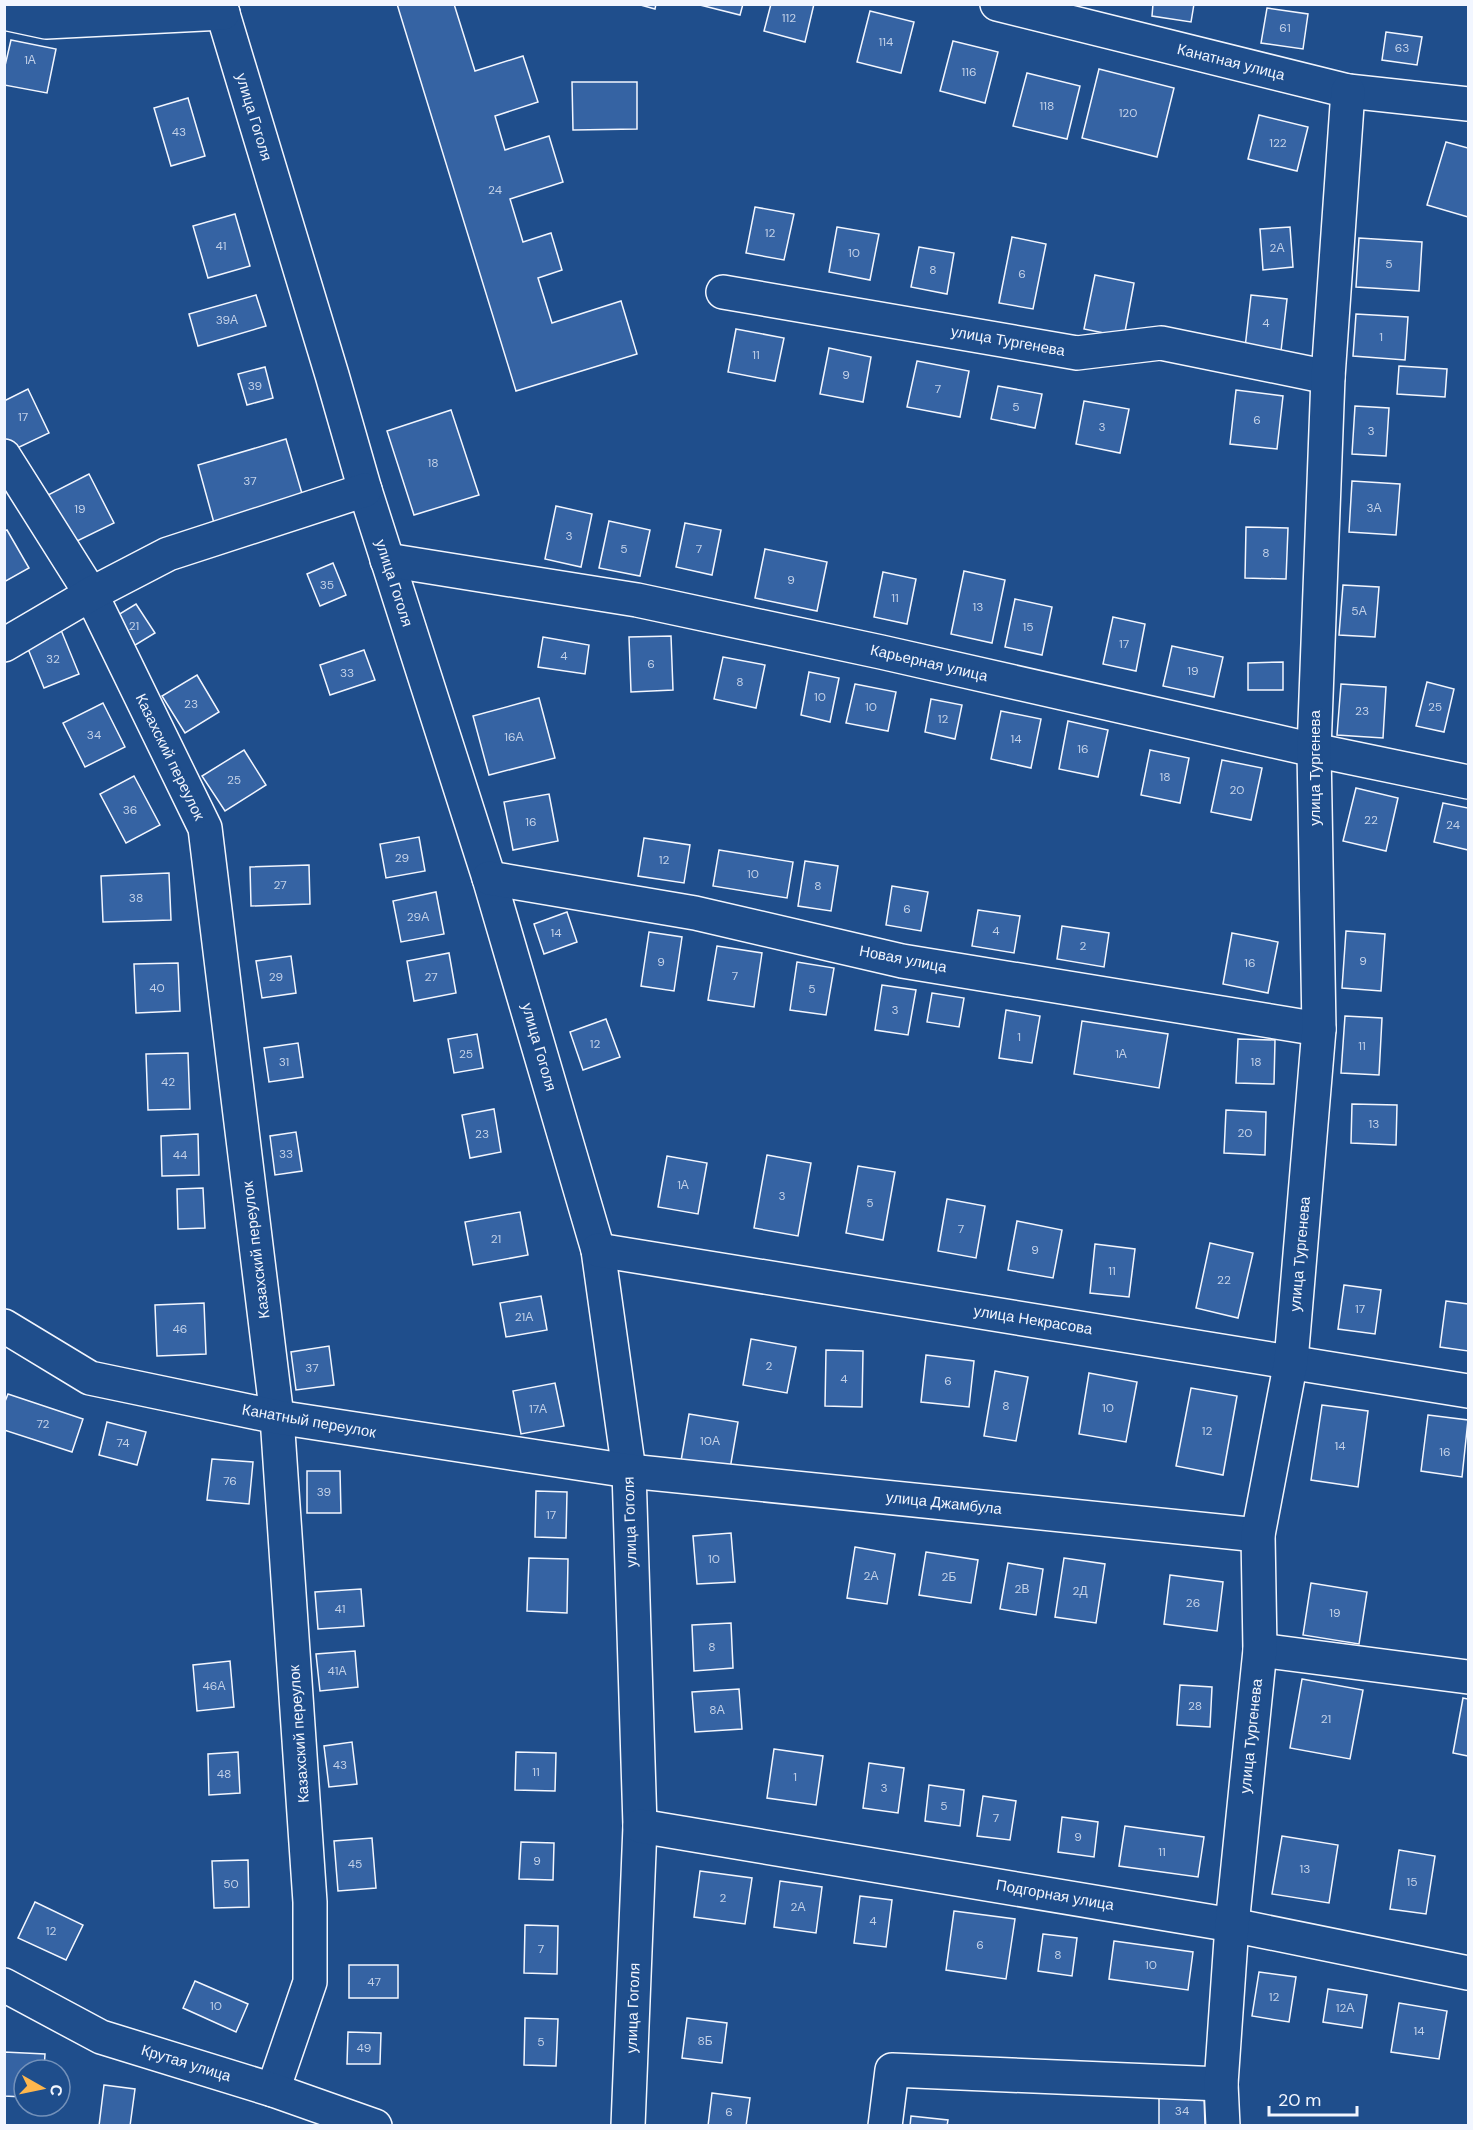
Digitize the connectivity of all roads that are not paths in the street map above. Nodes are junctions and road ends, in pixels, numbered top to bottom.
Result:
1 (997, 4) edge
2 (221, 9) edge
3 (4, 13) edge
4 (1348, 91) junction
5 (1468, 104) edge
6 (723, 292) dead end
7 (1328, 377) junction
8 (4, 456) edge
9 (364, 490) junction
10 (387, 560) junction
11 (91, 594) junction
12 (4, 645) edge
13 (1314, 750) junction
14 (1468, 782) edge
15 (489, 878) junction
16 (1319, 1029) junction
17 (598, 1250) junction
18 (4, 1326) edge
19 (1291, 1361) junction
20 (1468, 1391) edge
21 (277, 1417) junction
22 (629, 1471) junction
23 (1258, 1535) junction
24 (1260, 1650) junction
25 (1468, 1677) edge
26 (640, 1826) junction
27 (1232, 1925) junction
28 (1468, 1973) edge
29 (4, 1985) edge
30 (1221, 2085) junction
31 (273, 2090) junction
32 (375, 2126) edge
33 (628, 2126) edge
34 (885, 2126) edge
35 (1223, 2126) edge

1 - 4 street, Канатная улица
2 - 3 street
2 - 9 street, улица Гоголя
4 - 5 street, Канатная улица
4 - 7 street, улица Тургенева
6 - 7 street, улица Тургенева
7 - 13 street, улица Тургенева
8 - 11 street, Казахский переулок
9 - 10 street, улица Гоголя
9 - 11 street
10 - 13 street, Карьерная улица
10 - 15 street, улица Гоголя
11 - 12 street
11 - 21 street, Казахский переулок
13 - 14 street, Карьерная улица
13 - 16 street, улица Тургенева
15 - 16 street, Новая улица
15 - 17 street, улица Гоголя
16 - 19 street, улица Тургенева
17 - 19 street, улица Некрасова
17 - 22 street, улица Гоголя
18 - 21 street, Канатный переулок
19 - 20 street, улица Некрасова
19 - 23 street, улица Тургенева
21 - 22 street, Канатный переулок
21 - 31 street, Казахский переулок
22 - 23 street, улица Джамбула
22 - 26 street, улица Гоголя
23 - 24 street, улица Тургенева
24 - 25 street
24 - 27 street, улица Тургенева
26 - 27 street, Подгорная улица
26 - 33 street, улица Гоголя
27 - 28 street, Подгорная улица
27 - 30 street, улица Тургенева
29 - 31 street, Крутая улица
30 - 34 street
30 - 35 street, улица Тургенева
31 - 32 street, Крутая улица

